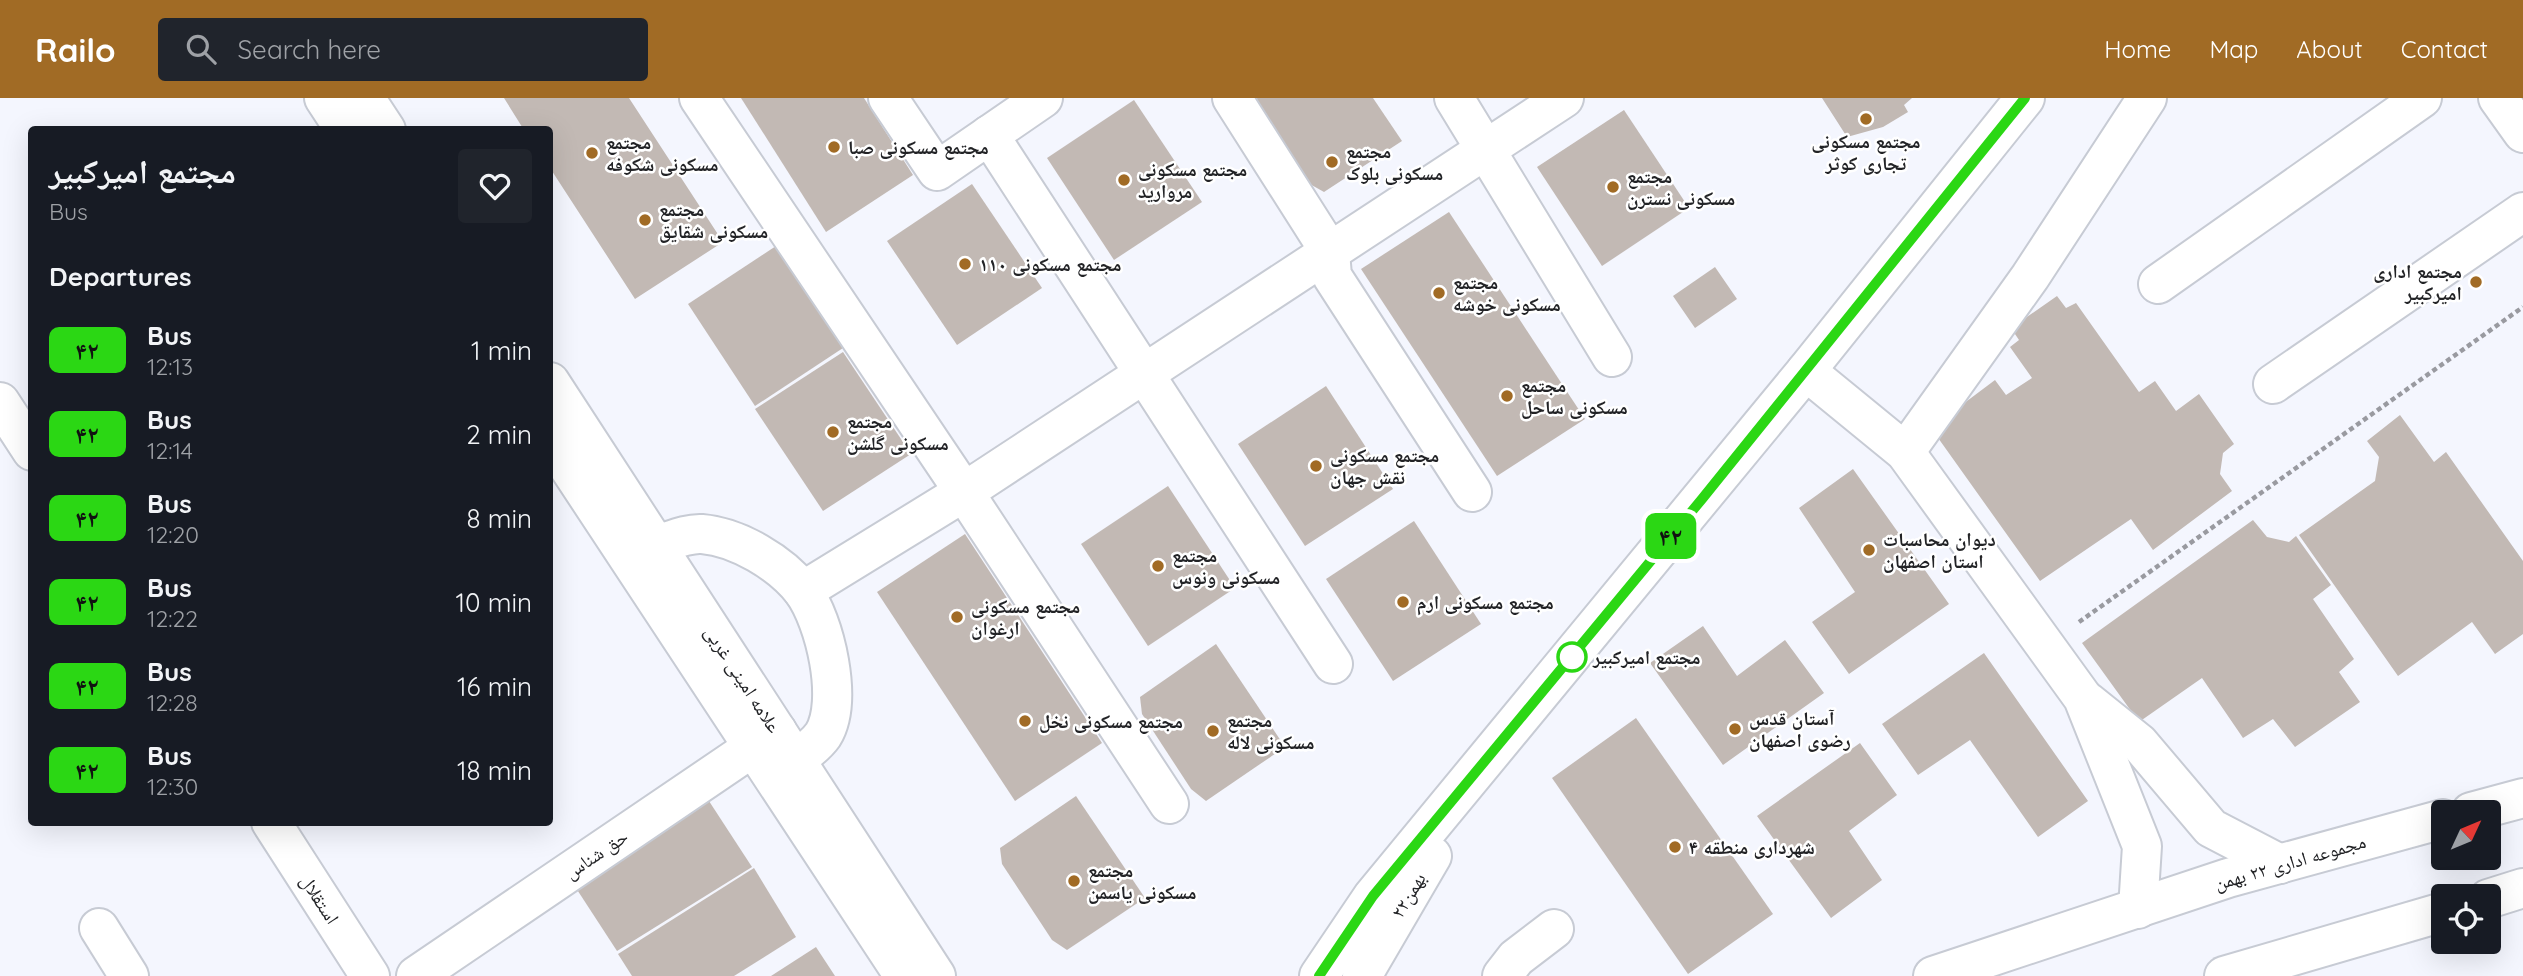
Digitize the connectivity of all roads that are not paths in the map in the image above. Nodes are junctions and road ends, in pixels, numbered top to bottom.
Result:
1 (324, 98) edge
2 (365, 98) edge
3 (699, 98) edge
4 (888, 98) edge
5 (1042, 98) edge
6 (1232, 98) edge
7 (1454, 98) edge
8 (1564, 98) edge
9 (2025, 98) edge
10 (2147, 98) edge
11 (2422, 98) edge
12 (2498, 98) edge
13 (342, 126) edge
14 (383, 126) edge
15 (2523, 133) edge
16 (989, 135) junction
17 (1486, 149) junction
18 (2523, 212) edge
19 (1330, 251) junction
20 (2158, 284) dead end
21 (1612, 357) dead end
22 (1806, 372) junction
23 (1144, 373) junction
24 (2273, 384) dead end
25 (553, 387) edge
26 (0, 402) edge
27 (553, 443) edge
28 (28, 444) edge
29 (1905, 452) junction
30 (964, 492) junction
31 (1472, 492) dead end
32 (656, 545) junction
33 (803, 592) junction
34 (1333, 664) dead end
35 (2083, 698) junction
36 (1501, 744) junction
37 (775, 746) junction
38 (2523, 798) edge
39 (1168, 804) dead end
40 (2501, 804) edge
41 (2431, 823) edge
42 (274, 826) edge
43 (2280, 863) junction
44 (2523, 888) edge
45 (2501, 895) edge
46 (2138, 909) junction
47 (2431, 916) edge
48 (99, 928) dead end
49 (1555, 929) dead end
50 (129, 976) edge
51 (370, 976) edge
52 (416, 976) edge
53 (904, 976) edge
54 (936, 976) edge
55 (1319, 976) edge
56 (1362, 976) edge
57 (1502, 976) edge
58 (1933, 976) edge
59 (2224, 976) edge

1 - 13 street
2 - 14 street
3 - 30 street
4 - 16 street
5 - 16 street
6 - 19 street
7 - 17 street
8 - 17 street
9 - 22 street
10 - 29 street
11 - 20 street
12 - 15 street
16 - 23 street
17 - 19 street
17 - 21 street
18 - 24 street
19 - 23 street
19 - 31 street
22 - 29 street
22 - 36 street
23 - 30 street
23 - 34 street
25 - 32 street, علامه امینی غربی
26 - 28 street
27 - 37 street, علامه امینی غربی
29 - 35 street
30 - 33 street
30 - 39 street
32 - 33 street
32 - 37 street, علامه امینی غربی
33 - 37 street, حق شناس
35 - 43 street
35 - 46 street
36 - 55 street
36 - 56 street, ۲۲بهمن
37 - 52 street, حق شناس
37 - 53 street, علامه امینی غربی
37 - 54 street, علامه امینی غربی
38 - 40 street
41 - 43 street, مجموعه اداری ۲۲ بهمن
42 - 51 street, استقلال
43 - 46 street, مجموعه اداری ۲۲ بهمن
44 - 45 street
46 - 58 street, مجموعه اداری ۲۲ بهمن
47 - 59 street
48 - 50 street
49 - 57 street

